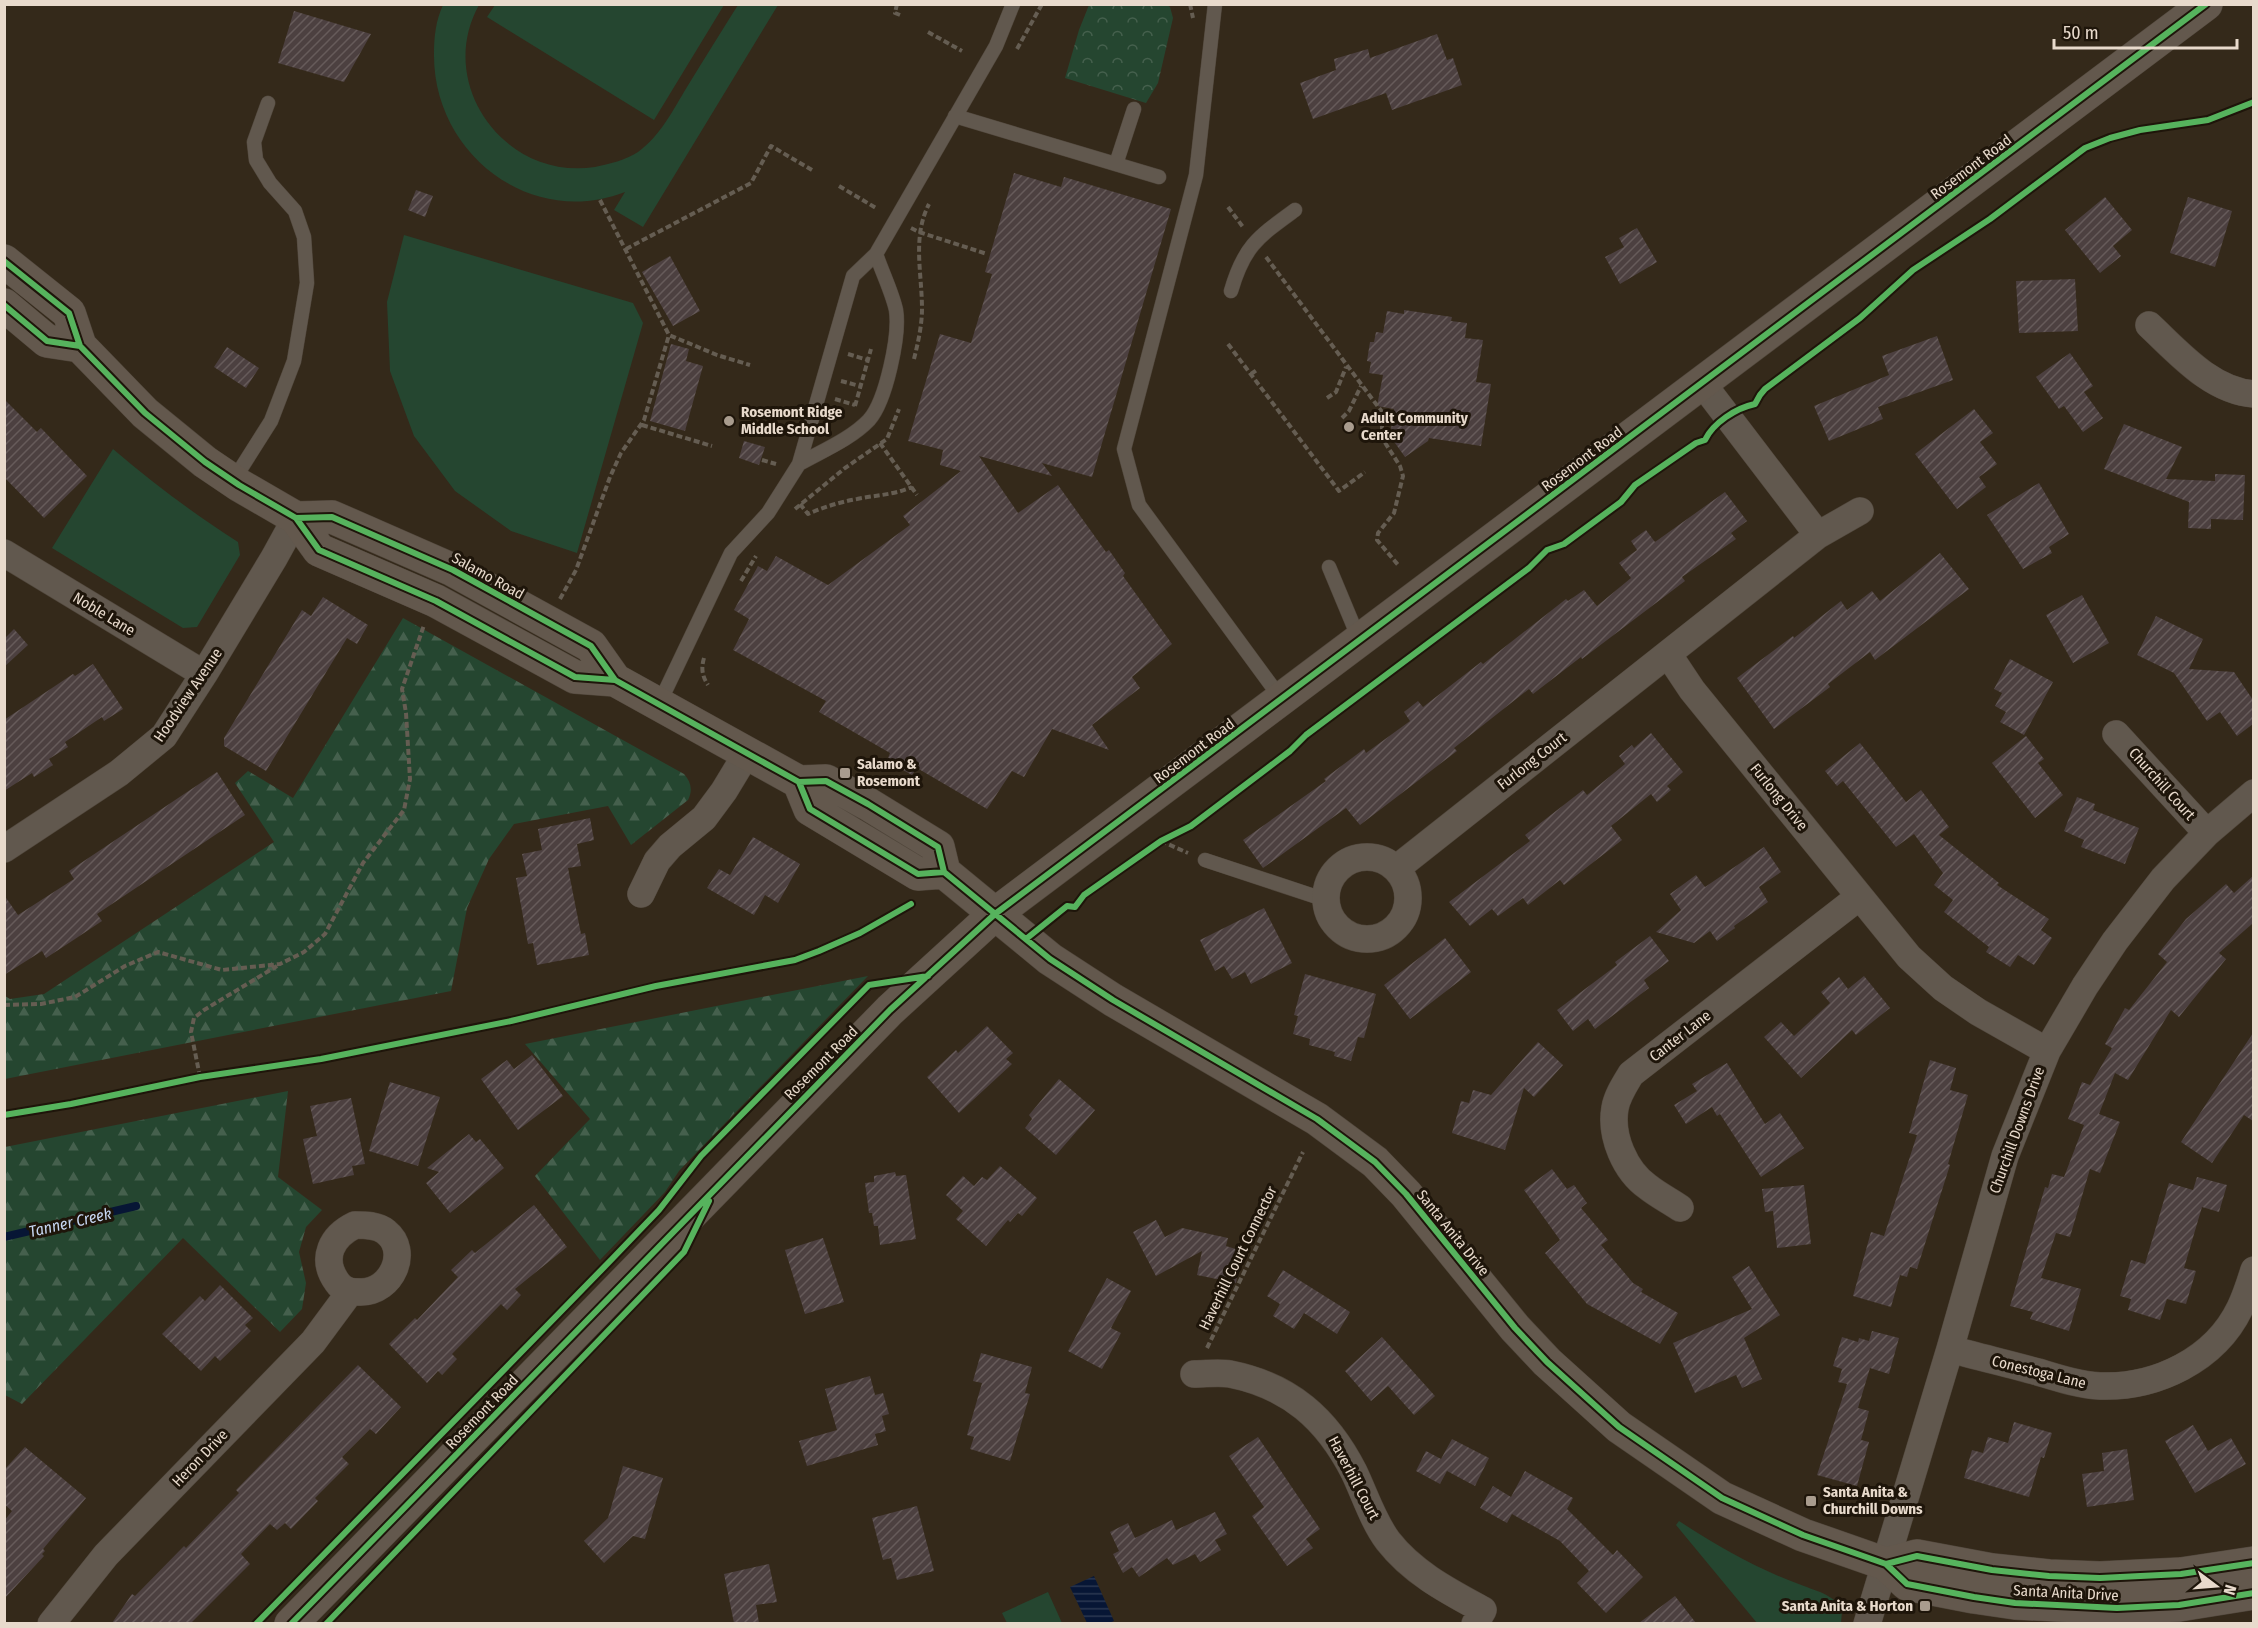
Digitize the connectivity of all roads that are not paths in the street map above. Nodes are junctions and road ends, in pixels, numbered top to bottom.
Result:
1 (1013, 4) edge
2 (1215, 4) edge
3 (2206, 4) edge
4 (268, 103) dead end
5 (1134, 109) dead end
6 (955, 117) junction
7 (1116, 164) junction
8 (1159, 177) dead end
9 (1295, 210) dead end
10 (876, 254) junction
11 (4, 261) edge
12 (1231, 291) dead end
13 (4, 305) edge
14 (2149, 325) dead end
15 (80, 346) junction
16 (1702, 383) junction
17 (2253, 394) edge
18 (799, 464) junction
19 (232, 481) junction
20 (1860, 511) dead end
21 (296, 518) junction
22 (1818, 535) junction
23 (4, 553) edge
24 (1329, 567) dead end
25 (1360, 641) junction
26 (1668, 654) junction
27 (204, 674) junction
28 (615, 680) junction
29 (1282, 700) junction
30 (659, 704) junction
31 (2116, 734) dead end
32 (747, 753) junction
33 (2253, 793) edge
34 (2207, 833) junction
35 (4, 849) edge
36 (1205, 860) road end
37 (1397, 868) junction
38 (641, 894) dead end
39 (1859, 897) junction
40 (1326, 900) junction
41 (995, 914) junction
42 (2047, 1051) junction
43 (1680, 1208) dead end
44 (2253, 1270) edge
45 (350, 1292) dead end
46 (1950, 1348) junction
47 (1194, 1374) road end
48 (2253, 1563) edge
49 (1886, 1564) junction
50 (2253, 1593) edge
51 (51, 1623) edge
52 (291, 1623) edge
53 (1476, 1623) edge
54 (1867, 1623) edge

1 - 6 lane
2 - 29 lane
3 - 16 main road, Rosemont Road
4 - 19 lane
5 - 7 lane
6 - 7 lane
6 - 10 lane
7 - 8 lane
9 - 12 lane
10 - 18 lane
10 - 18 lane
11 - 15 main road, Salamo Road
13 - 15 main road
14 - 17 street
15 - 19 main road, Salamo Road
16 - 22 street
16 - 25 main road, Rosemont Road
18 - 30 lane
19 - 21 main road, Salamo Road
20 - 22 street
21 - 27 street, Hoodview Avenue
21 - 28 main road, Salamo Road
21 - 28 main road, Salamo Road
22 - 26 street
23 - 27 street, Noble Lane
24 - 25 lane
25 - 29 main road, Rosemont Road
26 - 37 street, Furlong Court
26 - 39 street, Furlong Drive
27 - 35 street, Hoodview Avenue
28 - 30 main road, Salamo Road
29 - 41 main road, Rosemont Road
30 - 32 main road, Salamo Road
31 - 34 street, Churchill Court
32 - 38 street
32 - 41 main road, Salamo Road
33 - 34 street, Churchill Downs Drive
34 - 42 street, Churchill Downs Drive
36 - 40 lane
37 - 40 street
37 - 40 street
39 - 42 street, Furlong Drive
39 - 43 street, Canter Lane
41 - 49 main road, Santa Anita Drive
41 - 52 main road, Rosemont Road
42 - 46 street, Churchill Downs Drive
44 - 46 street, Conestoga Lane
45 - 51 street, Heron Drive
46 - 49 street, Churchill Downs Drive
47 - 53 street, Haverhill Court
48 - 49 main road, Santa Anita Drive
49 - 50 main road, Santa Anita Drive
49 - 54 street, Churchill Downs Drive

